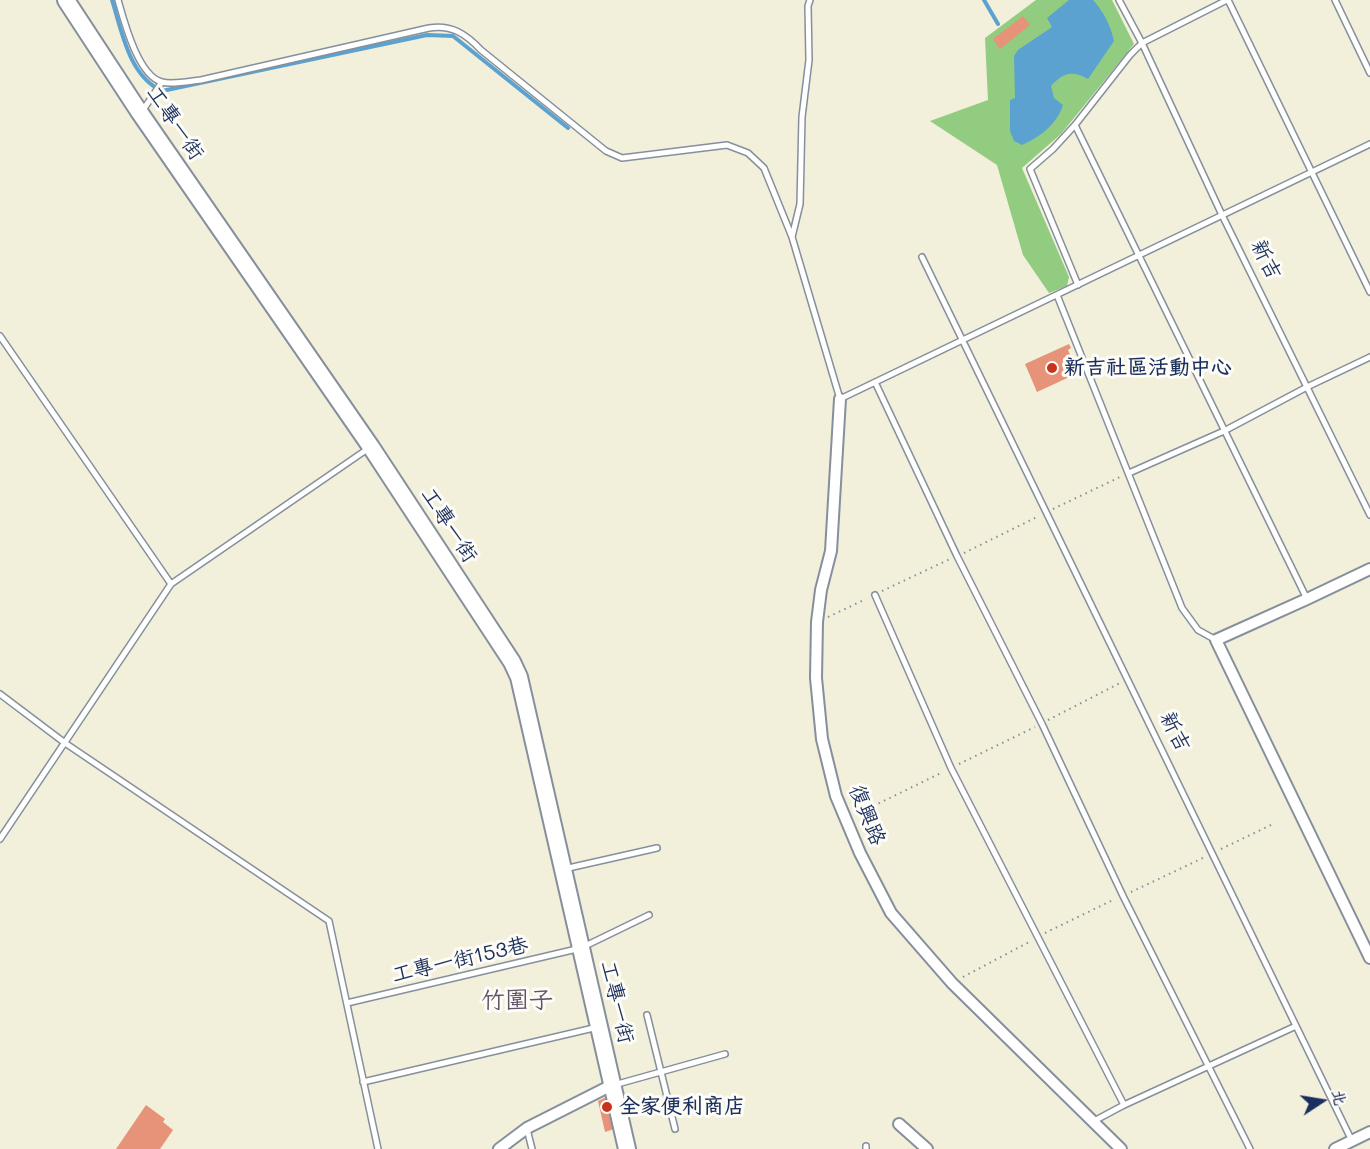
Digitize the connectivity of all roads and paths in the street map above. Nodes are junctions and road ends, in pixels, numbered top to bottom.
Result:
1 (66, 0) edge
2 (118, 0) edge
3 (810, 0) edge
4 (1119, 0) edge
5 (1228, 0) edge
6 (1335, 0) edge
7 (1142, 43) junction
8 (1370, 73) edge
9 (162, 82) junction
10 (140, 114) junction
11 (1075, 125) junction
12 (1370, 144) edge
13 (1312, 172) junction
14 (1222, 215) junction
15 (792, 237) junction
16 (1138, 256) junction
17 (922, 257) dead end
18 (1077, 285) junction
19 (1370, 292) edge
20 (1057, 295) junction
21 (0, 336) edge
22 (963, 340) junction
23 (1370, 357) edge
24 (875, 382) junction
25 (1307, 387) junction
26 (840, 399) junction
27 (1224, 431) junction
28 (371, 447) junction
29 (1129, 472) junction
30 (1046, 512) junction
31 (1370, 516) edge
32 (957, 556) junction
33 (1370, 569) edge
34 (171, 584) junction
35 (875, 595) junction
36 (1307, 599) junction
37 (818, 622) junction
38 (1216, 640) junction
39 (1128, 679) junction
40 (0, 693) edge
41 (1041, 724) junction
42 (66, 742) junction
43 (951, 768) junction
44 (845, 819) junction
45 (1273, 824) dead end
46 (0, 839) edge
47 (657, 848) dead end
48 (1212, 854) junction
49 (563, 869) junction
50 (1123, 896) junction
51 (649, 915) dead end
52 (1037, 937) junction
53 (581, 948) junction
54 (1370, 958) edge
55 (952, 983) junction
56 (347, 1003) junction
57 (647, 1015) dead end
58 (1296, 1026) junction
59 (599, 1027) junction
60 (725, 1054) dead end
61 (1209, 1066) junction
62 (660, 1072) junction
63 (363, 1082) junction
64 (612, 1085) junction
65 (1124, 1106) junction
66 (1094, 1121) junction
67 (899, 1124) dead end
68 (527, 1128) junction
69 (675, 1129) dead end
70 (1370, 1132) edge
71 (1352, 1141) junction
72 (378, 1149) edge
73 (499, 1149) edge
74 (532, 1149) edge
75 (627, 1149) edge
76 (927, 1149) edge
77 (1121, 1149) edge
78 (1250, 1149) edge
79 (1335, 1149) edge

1 - 10 street, 工專一街
2 - 9 lane
3 - 15 lane
4 - 7 lane, 新吉
5 - 7 lane
5 - 13 lane
6 - 8 lane
7 - 11 lane
7 - 14 lane, 新吉
9 - 10 lane
9 - 15 lane
10 - 28 street, 工專一街
11 - 16 lane
11 - 18 lane
12 - 13 lane
13 - 14 lane
13 - 19 lane
14 - 16 lane
14 - 25 lane, 新吉
15 - 26 lane
16 - 18 lane
16 - 27 lane
17 - 22 lane, 新吉
18 - 20 lane
20 - 22 lane
20 - 29 lane
21 - 34 lane
22 - 24 lane
22 - 30 lane, 新吉
23 - 25 lane
24 - 26 lane
24 - 32 lane
25 - 27 lane
25 - 31 lane, 新吉
26 - 37 street, 復興路
27 - 29 lane
27 - 36 lane
28 - 34 lane
28 - 49 street, 工專一街
29 - 30 path
29 - 38 lane
30 - 32 path
30 - 39 lane, 新吉
32 - 35 path
32 - 41 lane
33 - 36 street
34 - 42 lane
35 - 37 path
35 - 43 lane
36 - 38 street
37 - 44 street, 復興路
38 - 54 street
39 - 41 path
39 - 48 lane, 新吉
40 - 42 lane
41 - 43 path
41 - 50 lane
42 - 46 lane
42 - 56 lane
43 - 44 path
43 - 52 lane
44 - 55 street, 復興路
45 - 48 path
47 - 49 lane
48 - 50 path
48 - 58 lane, 新吉
49 - 53 street, 工專一街
50 - 52 path
50 - 61 lane
51 - 53 lane, 工專一街153巷
52 - 55 path
52 - 65 lane
53 - 56 lane, 工專一街153巷
53 - 59 street, 工專一街
55 - 66 street, 復興路
56 - 63 lane
57 - 62 lane
58 - 61 lane
58 - 71 lane, 新吉
59 - 63 lane
59 - 64 street, 工專一街
60 - 62 lane
61 - 65 lane
61 - 78 lane
62 - 64 lane
62 - 69 lane
63 - 72 lane
64 - 68 street
64 - 75 street, 工專一街
65 - 66 lane
66 - 77 street, 復興路
67 - 76 street
68 - 73 street
68 - 74 lane
70 - 71 street
71 - 79 street

